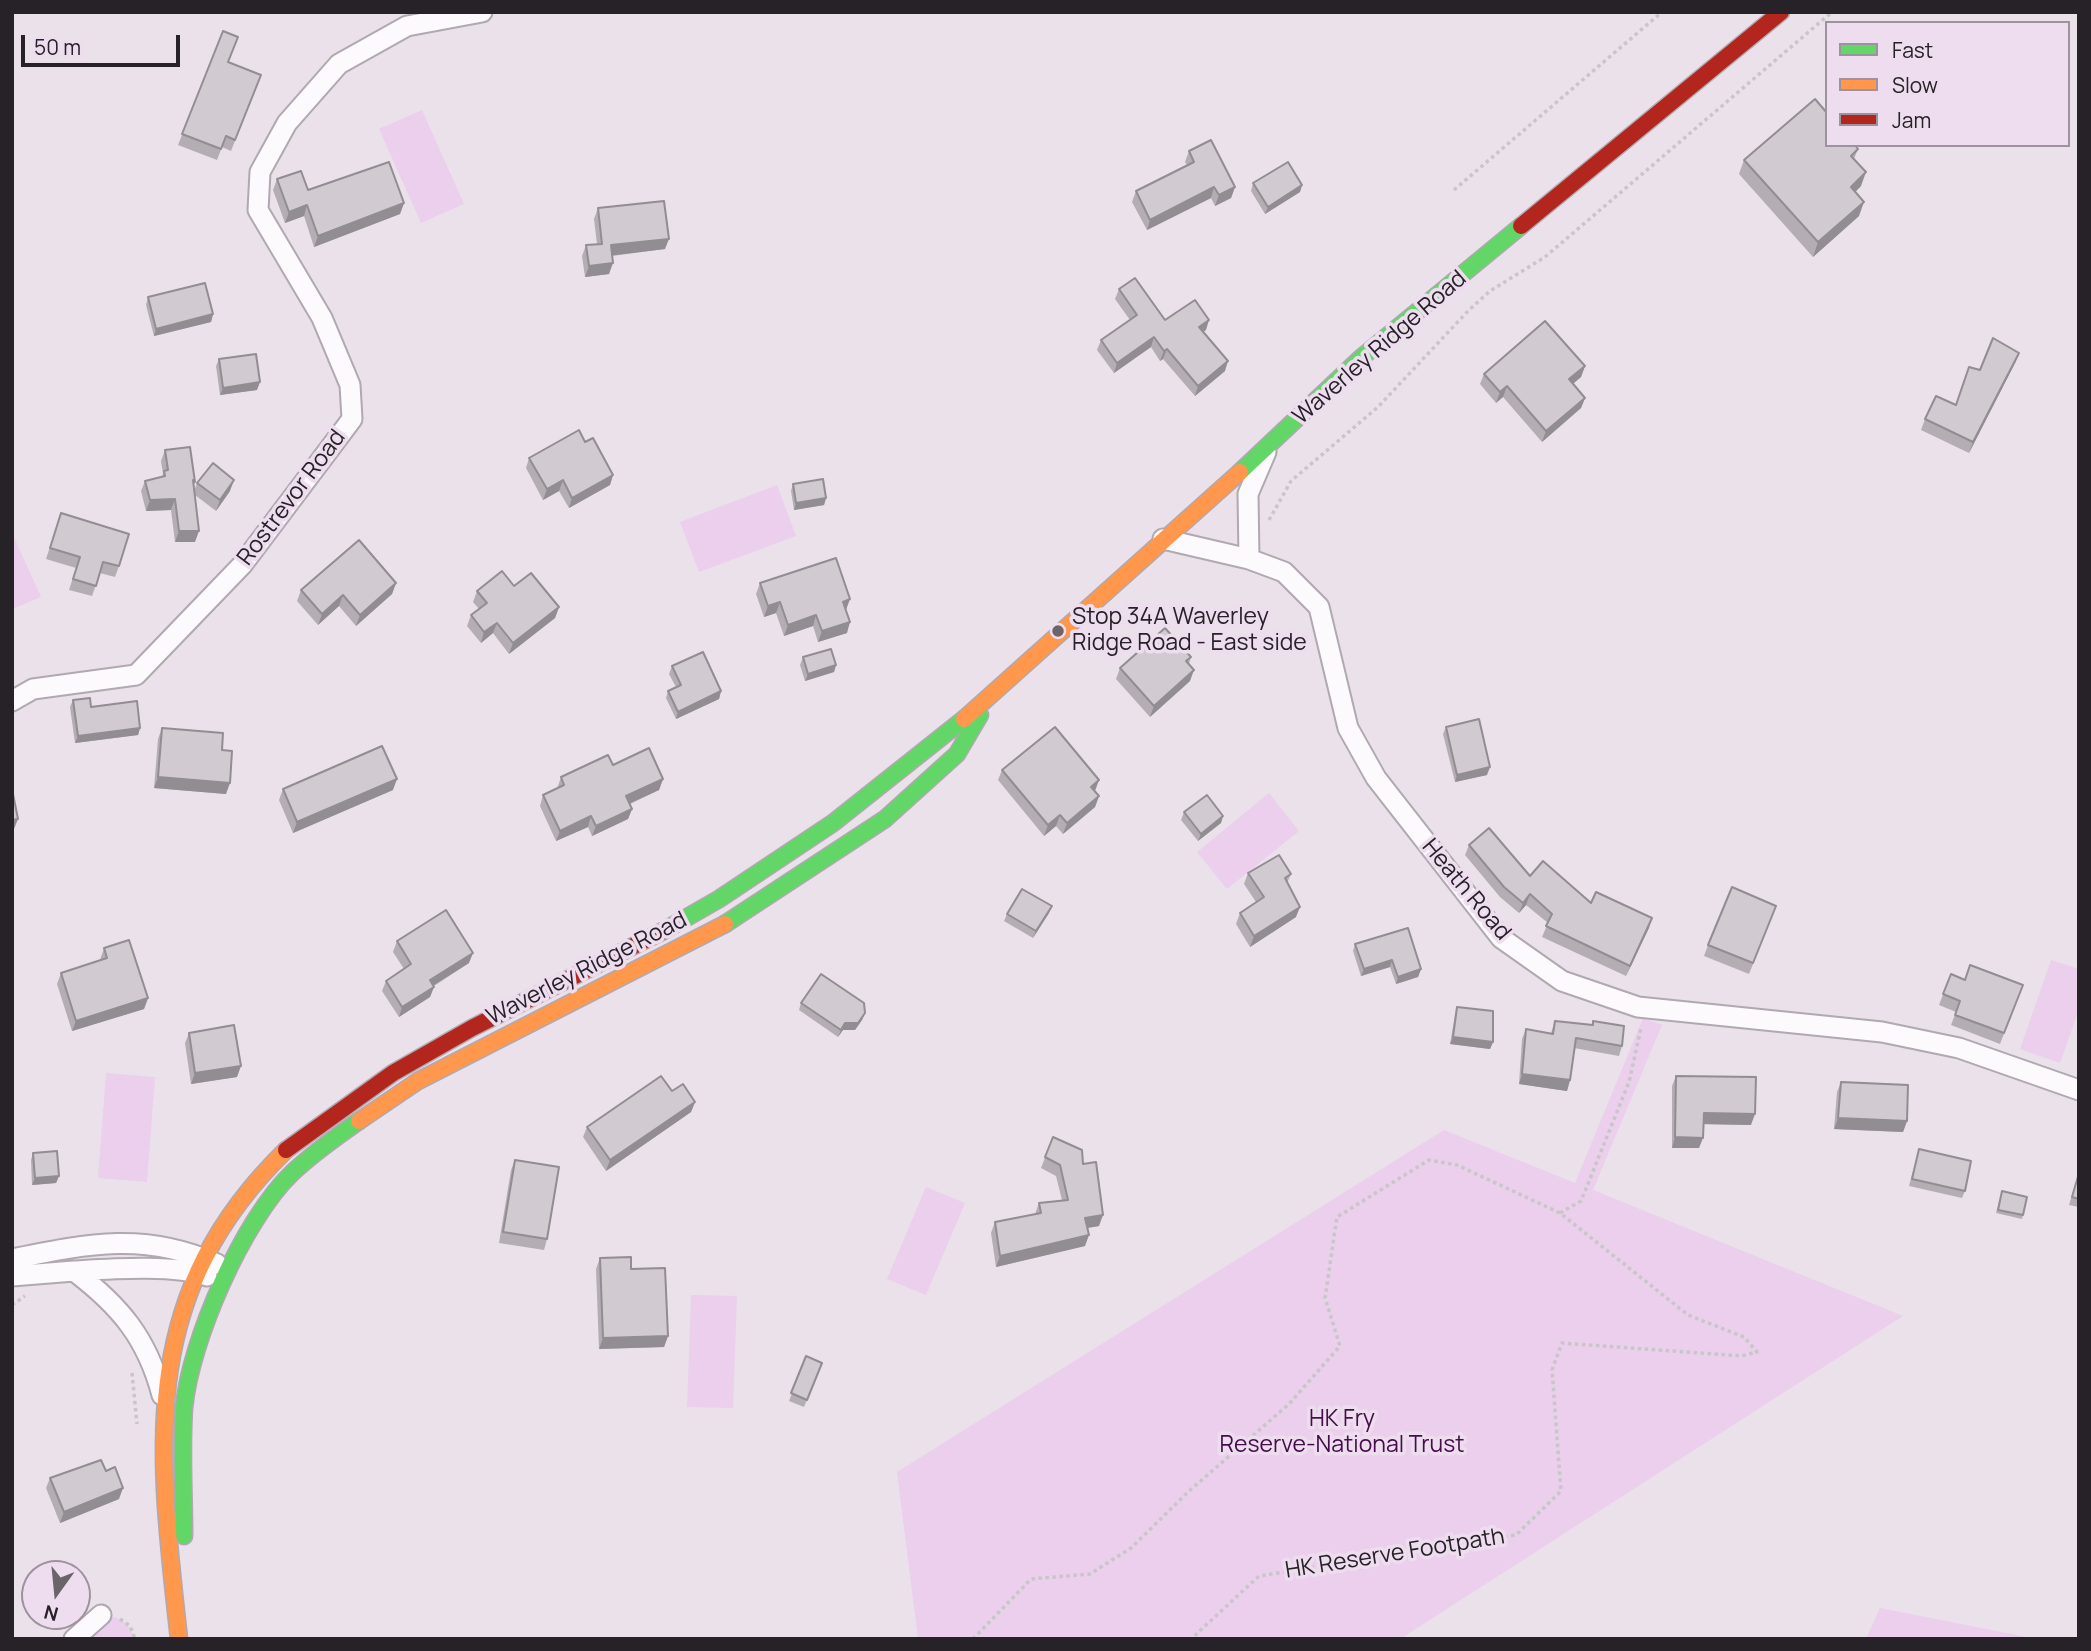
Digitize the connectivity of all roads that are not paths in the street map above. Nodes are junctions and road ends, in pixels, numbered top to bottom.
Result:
1 (482, 12) edge
2 (1781, 12) edge
3 (1268, 448) junction
4 (1163, 539) junction
5 (1249, 559) junction
6 (991, 698) junction
7 (12, 701) edge
8 (2079, 1090) edge
9 (12, 1258) edge
10 (201, 1265) junction
11 (74, 1271) junction
12 (224, 1275) junction
13 (12, 1276) edge
14 (164, 1403) junction
15 (101, 1615) dead end
16 (74, 1639) edge
17 (178, 1639) edge
18 (195, 1639) edge

1 - 7 street, Rostrevor Road
2 - 3 main road, Waverley Ridge Road
3 - 4 main road, Waverley Ridge Road
3 - 5 street
4 - 5 street, Heath Road
4 - 6 main road, Waverley Ridge Road
5 - 8 street, Heath Road
6 - 10 main road, Waverley Ridge Road
6 - 12 main road, Waverley Ridge Road
9 - 10 street
10 - 11 street
10 - 12 street
10 - 14 main road, Waverley Ridge Road
11 - 13 street
11 - 14 street, Waverley Ridge Road
12 - 18 main road, Waverley Ridge Road
14 - 17 main road, Waverley Ridge Road
15 - 16 street

